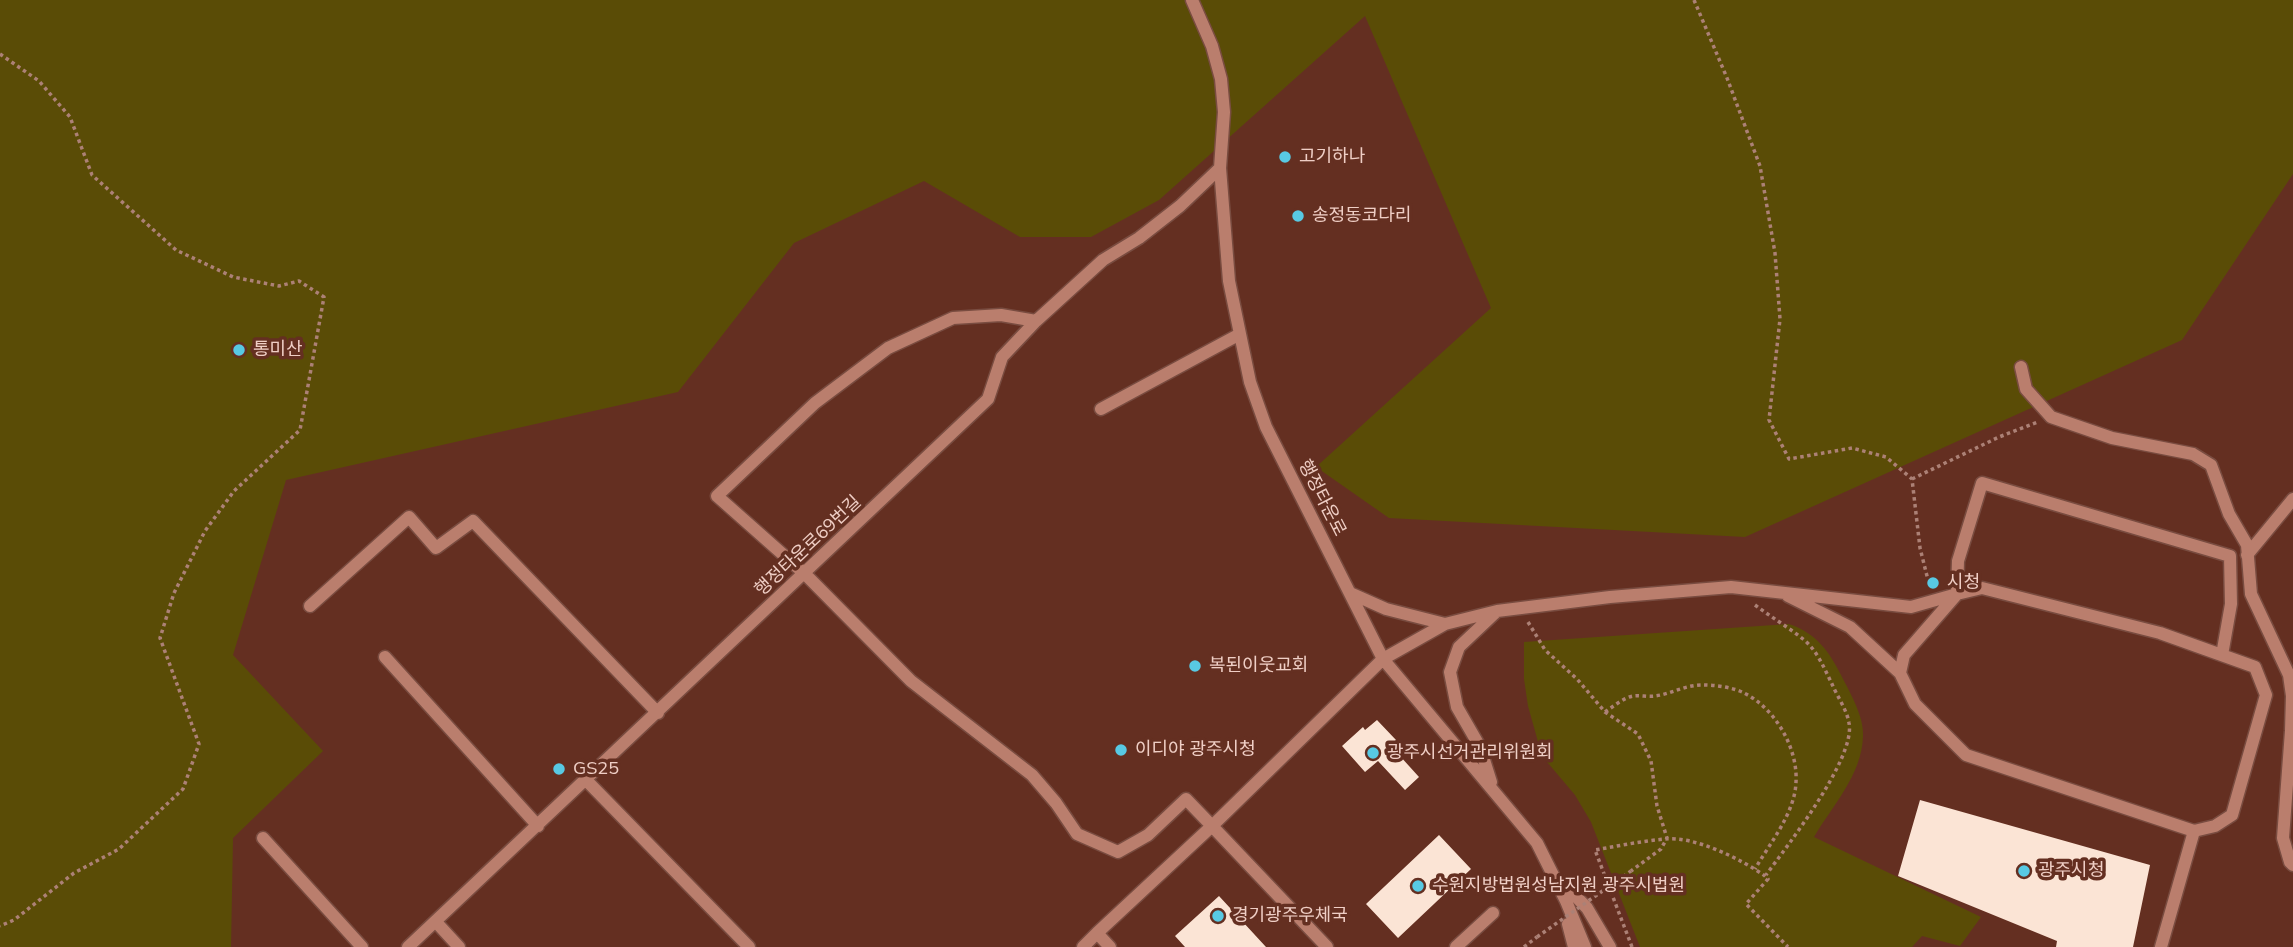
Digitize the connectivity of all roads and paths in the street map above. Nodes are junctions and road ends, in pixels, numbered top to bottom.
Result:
1 (1192, 0) edge
2 (1694, 0) edge
3 (0, 54) edge
4 (1220, 168) junction
5 (1036, 321) junction
6 (1240, 334) junction
7 (2021, 367) dead end
8 (1101, 409) dead end
9 (2051, 416) junction
10 (1912, 479) junction
11 (2293, 499) edge
12 (2247, 555) junction
13 (804, 574) junction
14 (1731, 587) junction
15 (1779, 591) junction
16 (1350, 593) junction
17 (1957, 594) junction
18 (1933, 601) junction
19 (310, 606) dead end
20 (1520, 608) junction
21 (1497, 611) junction
22 (1445, 624) junction
23 (2222, 655) junction
24 (386, 657) dead end
25 (1383, 659) junction
26 (1900, 674) junction
27 (1605, 712) junction
28 (658, 713) junction
29 (586, 780) junction
30 (1493, 789) junction
31 (538, 826) junction
32 (1212, 826) junction
33 (2194, 831) junction
34 (263, 838) dead end
35 (1667, 838) junction
36 (2293, 864) edge
37 (1755, 869) junction
38 (1553, 874) junction
39 (1765, 876) junction
40 (1493, 913) dead end
41 (436, 922) junction
42 (0, 926) edge
43 (1097, 933) junction
44 (1464, 944) edge
45 (362, 947) edge
46 (408, 947) edge
47 (459, 947) edge
48 (749, 947) edge
49 (1083, 947) edge
50 (1110, 947) edge
51 (1327, 947) edge
52 (1524, 947) edge
53 (1574, 947) edge
54 (1585, 947) edge
55 (1610, 947) edge
56 (1632, 947) edge
57 (1788, 947) edge
58 (2161, 947) edge

1 - 4 street, 행정타운로
2 - 10 path
3 - 42 path
4 - 5 street, 행정타운로69번길
4 - 6 street, 행정타운로
5 - 13 street, 행정타운로69번길
5 - 13 street
6 - 8 street
6 - 16 street, 행정타운로
7 - 9 street
9 - 10 path
9 - 12 street
10 - 18 path
11 - 12 street
12 - 36 street
13 - 28 street, 행정타운로69번길
13 - 32 street
14 - 15 street
14 - 20 street
14 - 39 path
15 - 18 street
15 - 26 street
16 - 22 street
16 - 25 street, 행정타운로
17 - 18 street
17 - 23 street
17 - 23 street
17 - 26 street
19 - 28 street
20 - 21 street
20 - 27 path
21 - 22 street
21 - 30 street
22 - 25 street
23 - 33 street
24 - 31 street
25 - 30 street, 행정타운로
25 - 32 street
26 - 33 street
27 - 35 path
27 - 37 path
28 - 29 street, 행정타운로69번길
29 - 31 street, 행정타운로69번길
29 - 48 street
30 - 38 street, 행정타운로
31 - 41 street, 행정타운로69번길
32 - 43 street
32 - 51 street
33 - 58 street
34 - 45 street
35 - 37 path
35 - 52 path, bridge
35 - 56 path
37 - 39 path
38 - 53 street
38 - 54 street, 행정타운로
38 - 55 street
39 - 57 path
40 - 44 street
41 - 46 street, 행정타운로69번길
41 - 47 street
43 - 49 street
43 - 50 street

